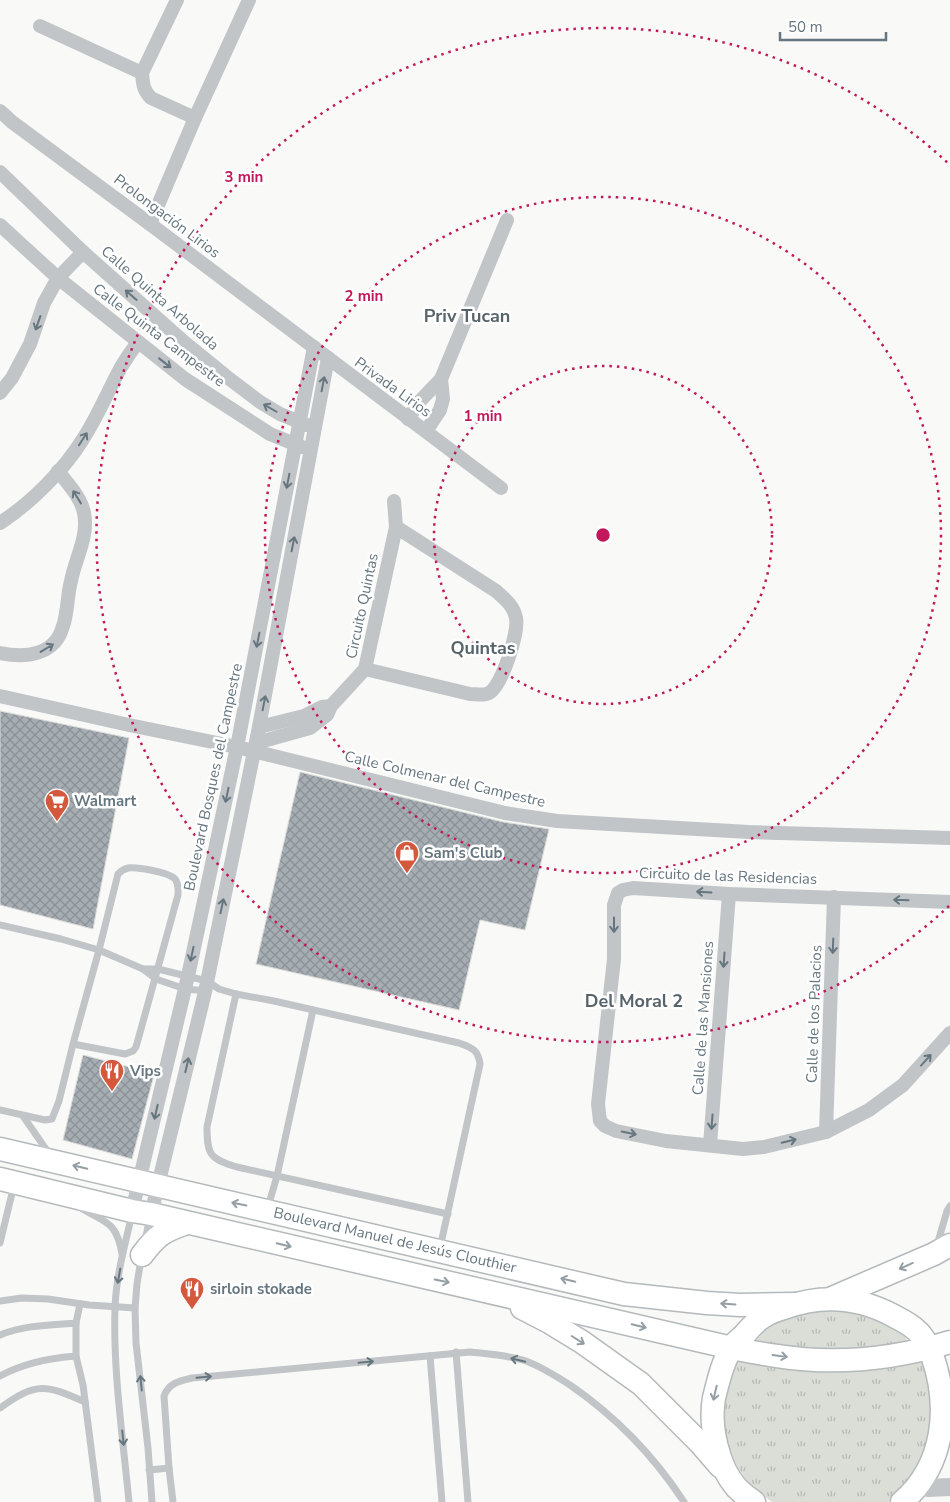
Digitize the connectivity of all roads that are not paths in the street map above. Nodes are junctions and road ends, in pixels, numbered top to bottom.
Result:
1 (177, 0) edge
2 (249, 0) edge
3 (40, 26) dead end
4 (142, 73) junction
5 (0, 111) edge
6 (195, 118) junction
7 (0, 172) edge
8 (507, 220) dead end
9 (150, 224) junction
10 (0, 225) edge
11 (83, 252) junction
12 (58, 278) junction
13 (138, 342) junction
14 (314, 347) junction
15 (328, 358) junction
16 (441, 379) junction
17 (0, 393) edge
18 (408, 419) junction
19 (300, 422) junction
20 (315, 427) junction
21 (426, 431) junction
22 (295, 445) junction
23 (311, 451) junction
24 (58, 471) junction
25 (501, 488) dead end
26 (394, 501) dead end
27 (0, 522) edge
28 (396, 526) junction
29 (0, 653) edge
30 (365, 669) junction
31 (0, 696) edge
32 (332, 706) junction
33 (259, 727) junction
34 (237, 747) junction
35 (255, 747) junction
36 (950, 838) edge
37 (728, 894) junction
38 (834, 897) junction
39 (950, 902) edge
40 (0, 925) edge
41 (100, 950) junction
42 (143, 969) junction
43 (158, 969) junction
44 (156, 979) junction
45 (186, 982) junction
46 (206, 986) junction
47 (236, 994) junction
48 (314, 1010) junction
49 (950, 1033) edge
50 (73, 1044) junction
51 (0, 1110) edge
52 (22, 1116) junction
53 (826, 1132) junction
54 (710, 1145) junction
55 (0, 1149) edge
56 (55, 1161) junction
57 (277, 1176) junction
58 (7, 1181) edge
59 (149, 1184) junction
60 (57, 1193) junction
61 (950, 1206) edge
62 (267, 1210) junction
63 (142, 1213) junction
64 (448, 1214) junction
65 (187, 1223) junction
66 (0, 1243) edge
67 (440, 1250) junction
68 (942, 1250) edge
69 (132, 1257) junction
70 (489, 1292) junction
71 (830, 1299) junction
72 (0, 1301) edge
73 (80, 1304) junction
74 (794, 1304) junction
75 (115, 1307) junction
76 (135, 1308) junction
77 (76, 1323) junction
78 (0, 1335) edge
79 (950, 1342) edge
80 (732, 1348) junction
81 (929, 1348) junction
82 (456, 1352) junction
83 (76, 1356) junction
84 (430, 1356) junction
85 (0, 1376) edge
86 (85, 1402) junction
87 (0, 1408) edge
88 (945, 1440) edge
89 (168, 1468) junction
90 (149, 1470) junction
91 (950, 1486) edge
92 (736, 1488) edge
93 (910, 1496) edge
94 (98, 1502) edge
95 (129, 1502) edge
96 (152, 1502) edge
97 (173, 1502) edge
98 (442, 1502) edge
99 (468, 1502) edge
100 (684, 1502) edge
101 (754, 1502) edge

1 - 4 street
2 - 6 street
3 - 4 street
4 - 6 street
5 - 9 street, Prolongación Lirios
6 - 9 street
7 - 11 street, Calle Quinta Arbolada
8 - 16 street
9 - 14 street, Prolongación Lirios
10 - 12 street, Calle Quinta Campestre
11 - 12 street
19 -> 11 street, Calle Quinta Arbolada
12 - 13 street, Calle Quinta Campestre
12 -> 17 street
13 -> 22 street, Calle Quinta Campestre
24 -> 13 street
14 - 15 street, Privada Lirios
14 - 19 street, Boulevard Bosques del Campestre
15 - 18 street, Privada Lirios
20 -> 15 street, Boulevard Bosques del Campestre
16 - 18 street
16 - 21 street
18 - 21 street, Privada Lirios
19 - 20 street, Calle Quinta Arbolada
19 - 22 street, Boulevard Bosques del Campestre
20 - 23 street, Boulevard Bosques del Campestre
21 - 25 street, Privada Lirios
22 - 23 street, Calle Quinta Campestre
22 -> 34 street, Boulevard Bosques del Campestre
33 -> 23 street, Boulevard Bosques del Campestre
24 - 27 street
29 -> 24 street
26 - 28 street, Circuito Quintas
28 - 30 street, Circuito Quintas
28 - 30 street
30 - 32 street, Circuito Quintas
31 - 34 street, Calle Colmenar del Campestre
32 - 33 street
32 - 35 street, Circuito Quintas
33 - 35 street, Boulevard Bosques del Campestre
34 - 35 street, Calle Colmenar del Campestre
34 -> 45 street, Boulevard Bosques del Campestre
35 - 36 street, Calle Colmenar del Campestre
46 -> 35 street, Boulevard Bosques del Campestre
37 - 38 street, Circuito de las Residencias
37 -> 54 street, Calle de las Mansiones
37 -> 54 street, Circuito de las Residencias
39 -> 38 street, Circuito de las Residencias
38 -> 53 street, Calle de los Palacios
40 - 41 lane
41 - 42 lane
41 - 43 lane
41 - 50 lane
42 - 43 lane
42 - 44 lane
43 - 44 lane
43 - 45 lane
44 - 45 lane
44 - 50 lane
45 - 46 lane
45 - 46 lane
45 -> 59 street, Boulevard Bosques del Campestre
46 - 47 lane
59 -> 46 street, Boulevard Bosques del Campestre
47 - 48 lane
47 - 57 lane
48 - 57 lane
48 - 64 lane
53 -> 49 street, Circuito de las Residencias
50 - 52 lane
51 - 52 lane
52 - 56 lane
54 -> 53 street, Circuito de las Residencias
55 - 56 main road, Boulevard Manuel de Jesús Clouthier
59 -> 56 main road, Boulevard Manuel de Jesús Clouthier
57 - 62 lane
57 - 64 lane
58 - 60 main road, Boulevard Manuel de Jesús Clouthier
58 - 66 lane
62 -> 59 main road, Boulevard Manuel de Jesús Clouthier
59 - 63 street, Boulevard Bosques del Campestre
59 - 63 street, Boulevard Bosques del Campestre
60 - 63 main road, Boulevard Manuel de Jesús Clouthier
60 - 69 lane
61 - 68 lane
62 - 67 main road, Boulevard Manuel de Jesús Clouthier
63 - 65 main road, Boulevard Manuel de Jesús Clouthier
63 - 69 lane
63 - 69 lane
64 - 67 lane
65 - 69 main road
65 -> 70 main road, Boulevard Manuel de Jesús Clouthier
74 -> 67 main road, Boulevard Manuel de Jesús Clouthier
68 -> 71 main road
69 -> 75 lane
69 - 76 lane
70 -> 80 main road, Boulevard Manuel de Jesús Clouthier
70 -> 92 main road
71 - 74 main road
71 - 81 main road
72 - 73 lane
73 - 75 lane
73 - 77 lane
74 - 80 main road
75 - 76 lane
75 -> 95 lane
90 -> 76 lane
77 - 78 lane
77 - 83 lane
79 - 81 main road, Boulevard Manuel de Jesús Clouthier
80 -> 81 main road, Boulevard Manuel de Jesús Clouthier
80 -> 92 main road
81 - 88 main road
82 - 84 lane
82 - 99 lane
100 -> 82 lane
83 - 85 lane
83 - 86 lane
89 -> 84 lane
84 - 98 lane
86 - 87 lane
86 - 94 lane
88 - 93 main road
89 - 90 lane
89 - 97 lane
90 - 96 lane
91 - 93 street
92 - 101 main road

